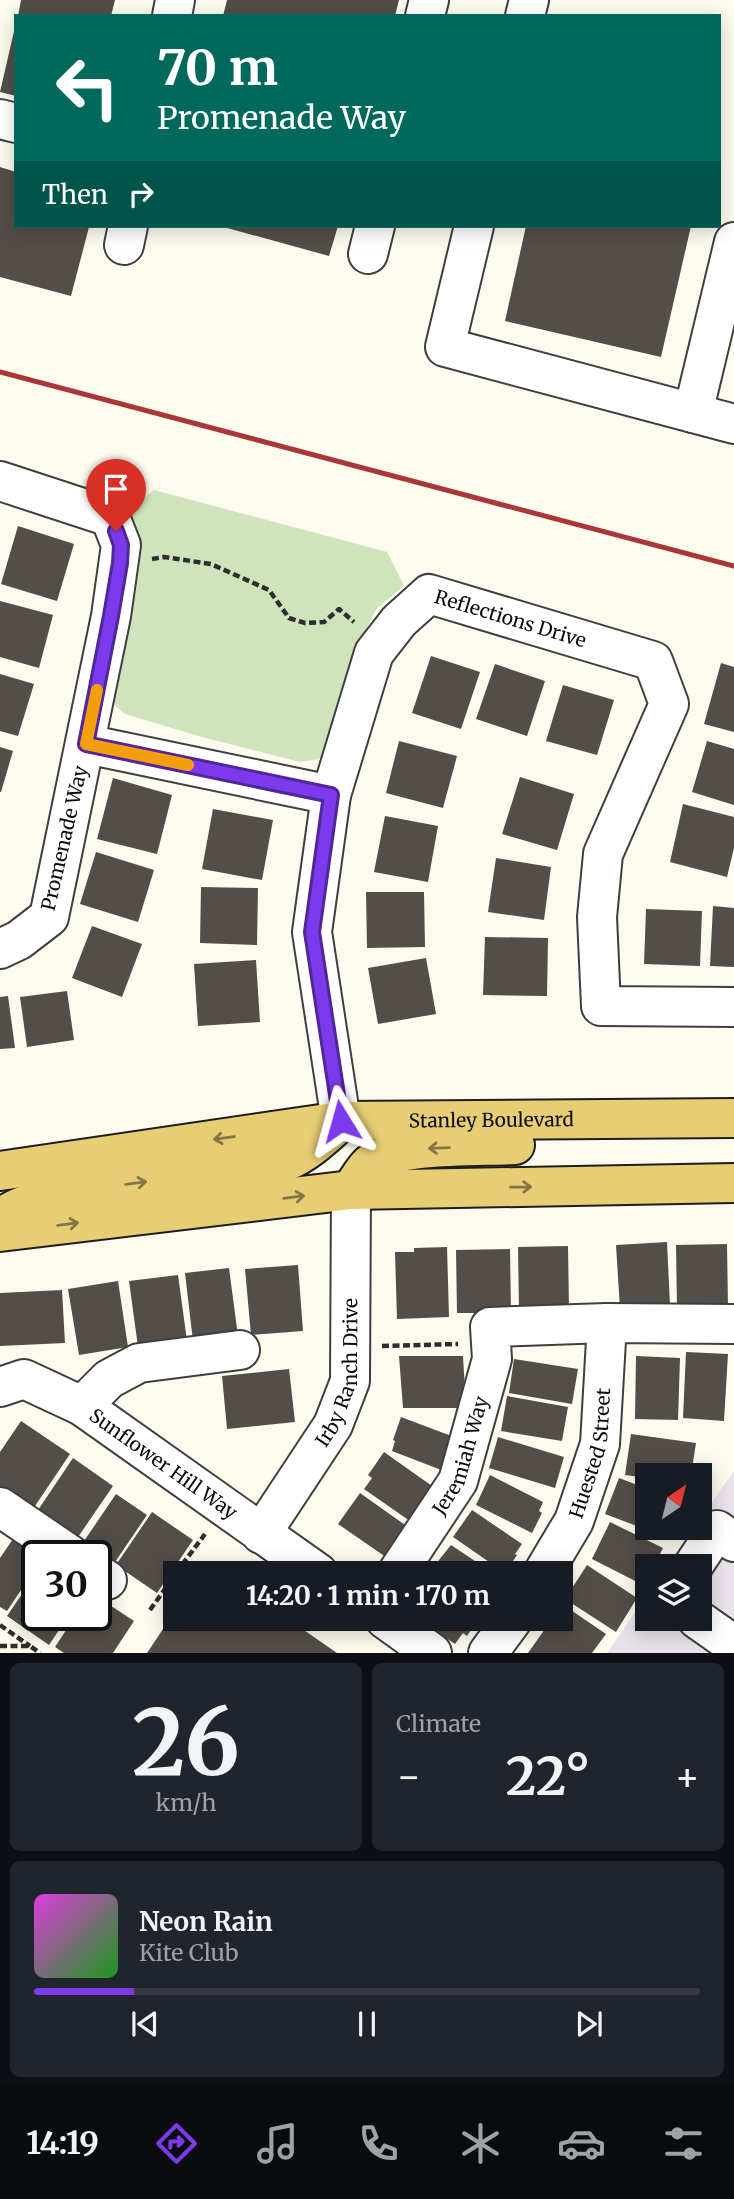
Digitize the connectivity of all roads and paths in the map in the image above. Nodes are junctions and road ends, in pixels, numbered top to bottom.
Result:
1 (474, 228) edge
2 (734, 242) edge
3 (693, 412) junction
4 (734, 424) edge
5 (0, 481) edge
6 (120, 563) junction
7 (387, 637) junction
8 (86, 744) junction
9 (331, 795) junction
10 (0, 949) edge
11 (734, 1007) edge
12 (729, 1118) edge
13 (341, 1121) junction
14 (0, 1171) edge
15 (734, 1183) edge
16 (351, 1190) junction
17 (0, 1218) edge
18 (0, 1232) edge
19 (607, 1323) junction
20 (734, 1324) edge
21 (491, 1336) junction
22 (382, 1346) dead end
23 (240, 1350) dead end
24 (0, 1387) edge
25 (82, 1406) junction
26 (0, 1507) edge
27 (224, 1508) junction
28 (261, 1534) junction
29 (48, 1540) edge
30 (734, 1542) edge
31 (701, 1554) edge
32 (185, 1561) edge
33 (300, 1561) edge
34 (405, 1561) edge
35 (549, 1561) edge
36 (163, 1592) edge
37 (150, 1610) dead end
38 (0, 1625) edge
39 (712, 1630) edge
40 (402, 1631) edge
41 (504, 1631) edge
42 (734, 1645) edge
43 (0, 1646) edge
44 (30, 1646) junction
45 (40, 1653) edge
46 (432, 1653) edge
47 (488, 1653) edge

1 - 3 street
2 - 3 street
3 - 4 street
5 - 6 street
6 - 7 path
6 - 8 street
7 - 9 street, Reflections Drive
7 - 11 street, Reflections Drive
8 - 9 street, Promenade Way
8 - 10 street, Promenade Way
9 - 13 street, Reflections Drive
12 - 13 main road, Stanley Boulevard
12 -> 16 main road
13 -> 14 main road, Stanley Boulevard
17 -> 13 main road
16 -> 15 main road
18 -> 16 main road
16 - 28 street, Irby Ranch Drive
19 - 20 street
19 - 21 street
19 - 35 street, Huested Street
21 - 22 path
21 - 34 street, Jeremiah Way
23 - 25 street
24 - 25 street, Sunflower Hill Way
25 - 27 street, Sunflower Hill Way
26 - 29 street
27 - 28 street, Sunflower Hill Way
27 - 32 path
28 - 33 street, Sunflower Hill Way
30 - 31 street
36 - 37 path
38 - 44 path
39 - 42 street
40 - 46 street
41 - 47 street
43 - 44 path
44 - 45 path

